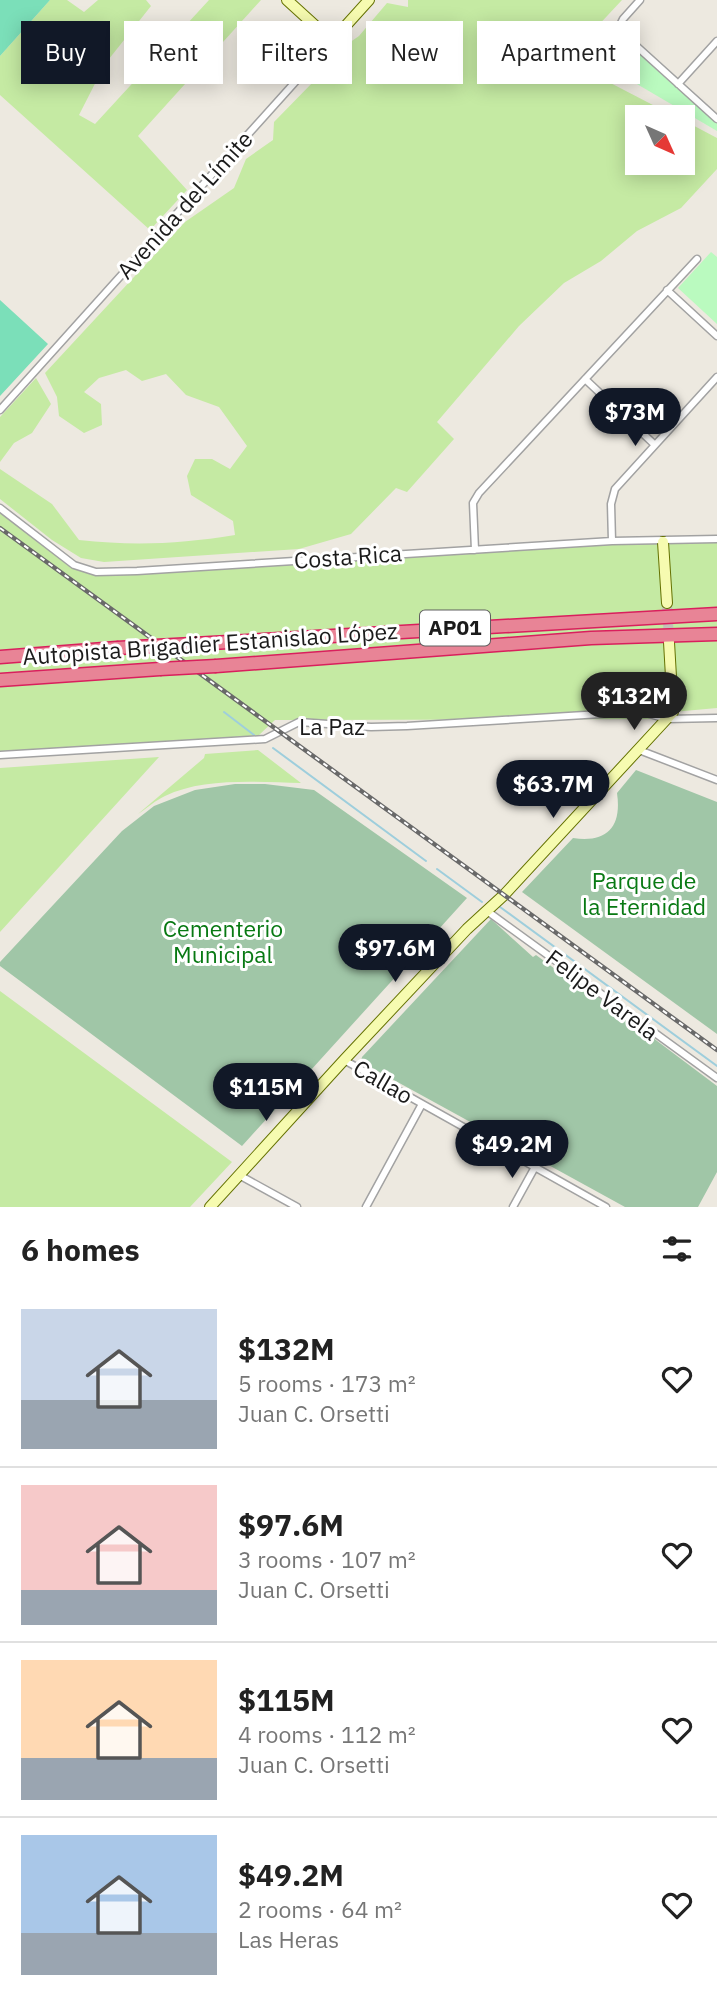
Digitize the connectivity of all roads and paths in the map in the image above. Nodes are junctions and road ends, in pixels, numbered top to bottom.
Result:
1 (286, 0) edge
2 (369, 0) edge
3 (640, 0) edge
4 (310, 21) edge
5 (350, 21) edge
6 (717, 41) edge
7 (293, 84) edge
8 (678, 84) junction
9 (717, 119) edge
10 (697, 259) dead end
11 (667, 290) junction
12 (717, 335) edge
13 (717, 377) edge
14 (584, 379) junction
15 (0, 410) edge
16 (655, 445) junction
17 (0, 508) edge
18 (717, 539) edge
19 (612, 541) junction
20 (663, 542) junction
21 (475, 550) junction
22 (667, 603) tunnel mouth
23 (717, 614) edge
24 (717, 634) edge
25 (669, 642) tunnel mouth
26 (0, 657) edge
27 (0, 680) edge
28 (715, 718) edge
29 (667, 719) junction
30 (639, 750) junction
31 (0, 755) edge
32 (717, 780) edge
33 (487, 911) junction
34 (344, 1060) junction
35 (717, 1078) edge
36 (422, 1104) junction
37 (535, 1167) junction
38 (239, 1175) junction
39 (227, 1189) junction
40 (210, 1207) edge
41 (217, 1207) edge
42 (297, 1207) edge
43 (366, 1207) edge
44 (513, 1207) edge
45 (606, 1207) edge

1 - 4 street
2 - 5 street, Avenida del Límite
3 - 8 street
6 - 8 street
7 - 15 street, Avenida del Límite
8 - 9 street
10 - 11 street
11 - 12 street
11 - 14 street
13 - 16 street
14 - 16 street
14 - 21 street
16 - 19 street
17 - 21 street, Costa Rica
18 - 20 street, Costa Rica
19 - 20 street, Costa Rica
19 - 21 street, Costa Rica
20 - 22 street
23 - 26 highway, Autopista Brigadier Estanislao López / AP01, bridge
24 - 27 highway, Autopista Brigadier Estanislao López / AP01, bridge
25 - 29 street
28 - 29 street, La Paz
29 - 30 street
29 - 31 street, La Paz
30 - 32 street
30 - 33 street
33 - 34 street
33 - 35 street, Felipe Varela
34 - 36 street, Callao
34 - 38 street
36 - 37 street, Callao
36 - 43 street
37 - 44 street
37 - 45 street, Callao
38 - 39 street
38 - 42 street
39 - 40 street
39 - 41 street

